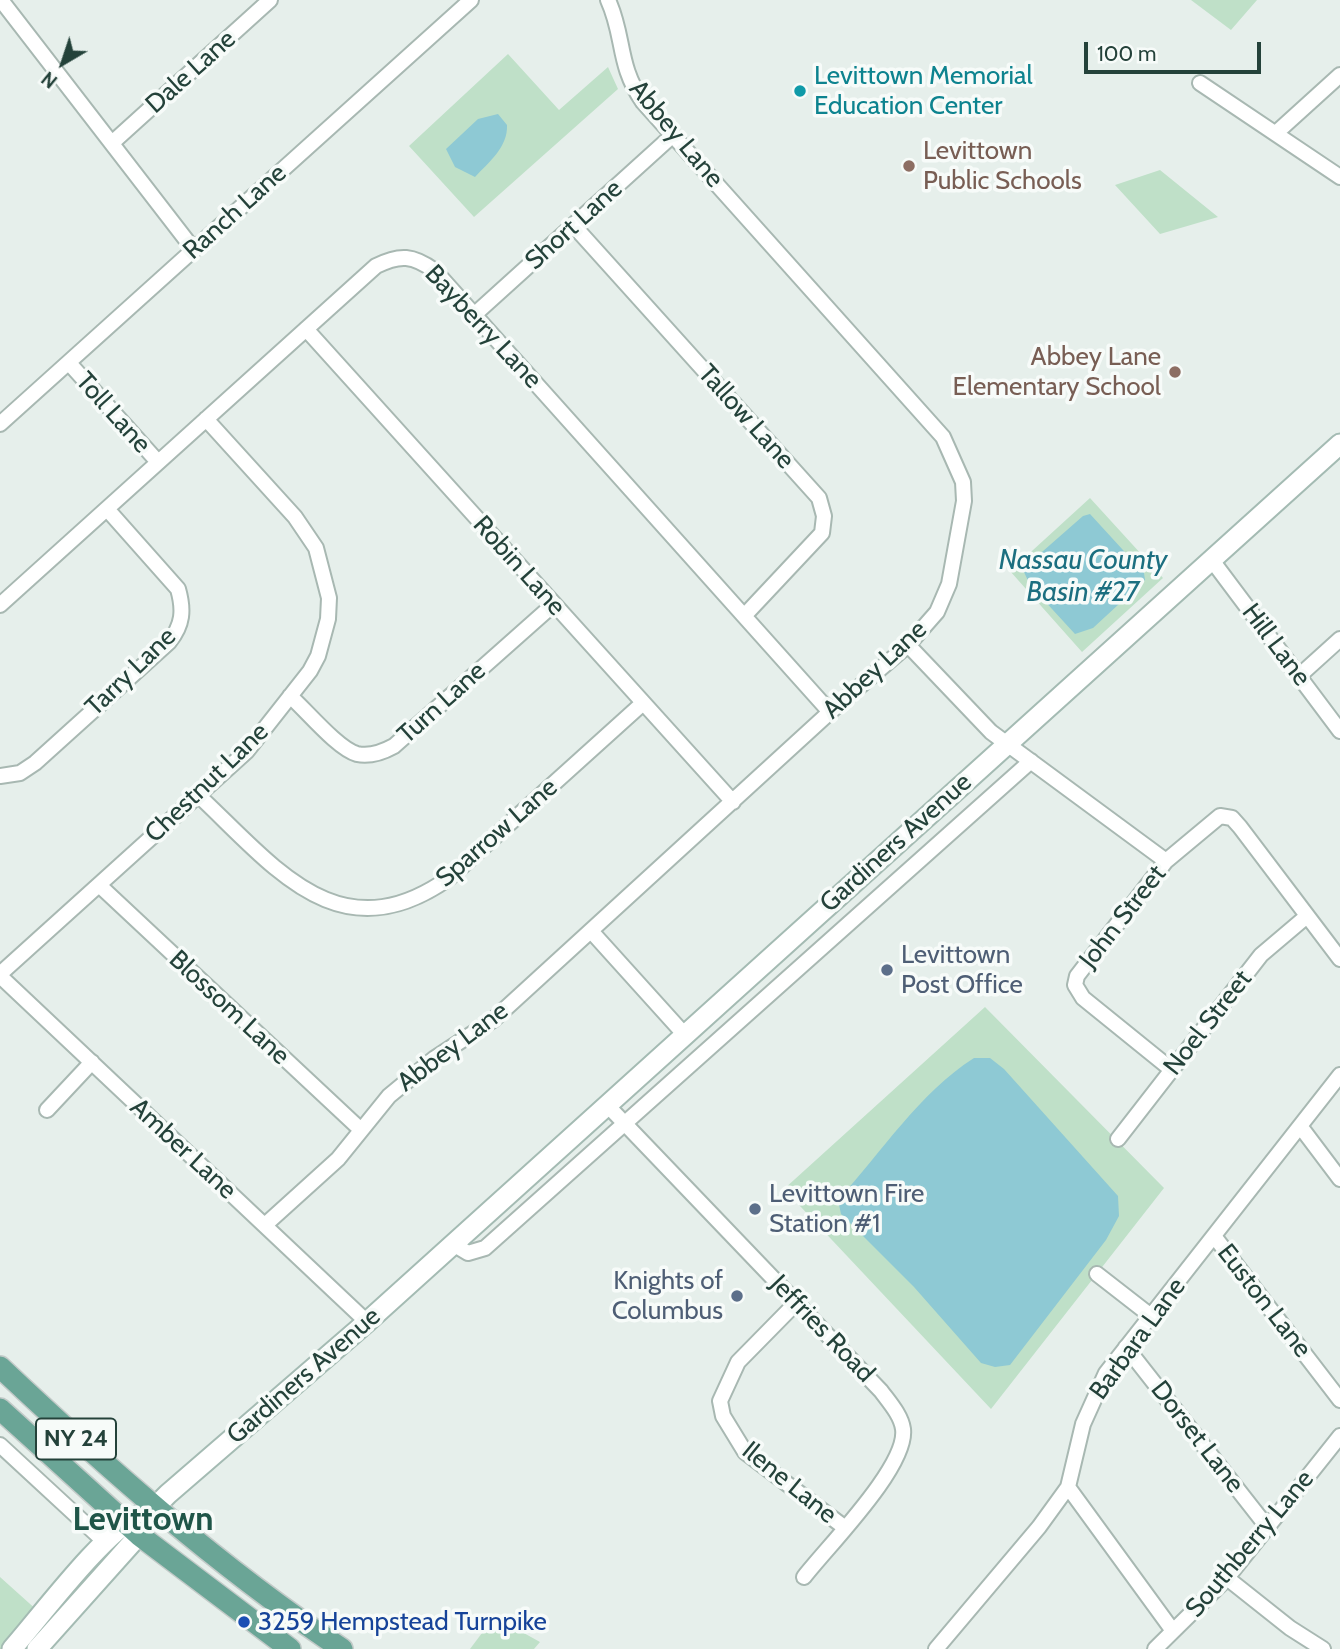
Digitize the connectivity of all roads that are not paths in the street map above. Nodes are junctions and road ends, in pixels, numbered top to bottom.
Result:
1 (1, 0) edge
2 (270, 0) edge
3 (471, 0) edge
4 (608, 0) edge
5 (1340, 75) edge
6 (1200, 83) dead end
7 (1276, 133) junction
8 (673, 135) junction
9 (112, 143) junction
10 (1340, 177) edge
11 (574, 226) junction
12 (194, 250) junction
13 (474, 315) junction
14 (306, 329) junction
15 (69, 363) junction
16 (206, 419) junction
17 (0, 424) edge
18 (1340, 444) edge
19 (158, 462) junction
20 (107, 509) junction
21 (1211, 559) junction
22 (554, 604) junction
23 (0, 605) edge
24 (745, 615) junction
25 (1340, 639) edge
26 (908, 645) junction
27 (1299, 676) junction
28 (290, 696) junction
29 (643, 703) junction
30 (830, 712) junction
31 (1340, 731) edge
32 (1007, 743) junction
33 (1031, 761) junction
34 (0, 776) edge
35 (198, 795) junction
36 (733, 802) junction
37 (1166, 861) junction
38 (99, 885) junction
39 (1307, 916) junction
40 (591, 931) junction
41 (1340, 960) edge
42 (0, 975) edge
43 (684, 1034) junction
44 (92, 1062) junction
45 (1172, 1070) junction
46 (1340, 1075) edge
47 (607, 1105) junction
48 (47, 1110) dead end
49 (625, 1124) junction
50 (1300, 1126) junction
51 (361, 1130) junction
52 (1118, 1139) dead end
53 (1340, 1179) edge
54 (265, 1225) junction
55 (1214, 1236) junction
56 (453, 1244) junction
57 (1097, 1274) dead end
58 (797, 1303) junction
59 (1151, 1316) junction
60 (367, 1322) junction
61 (1126, 1347) junction
62 (0, 1367) edge
63 (1340, 1399) edge
64 (0, 1409) edge
65 (1340, 1436) edge
66 (0, 1445) edge
67 (1068, 1487) junction
68 (155, 1507) junction
69 (844, 1527) junction
70 (1268, 1528) junction
71 (132, 1529) junction
72 (105, 1542) junction
73 (804, 1577) dead end
74 (1227, 1578) junction
75 (1172, 1631) junction
76 (12, 1649) edge
77 (37, 1649) edge
78 (290, 1649) edge
79 (342, 1649) edge
80 (936, 1649) edge
81 (1155, 1649) edge
82 (1323, 1649) edge

1 - 9 street
2 - 9 street, Dale Lane
3 - 12 street, Ranch Lane
4 - 8 street, Abbey Lane
5 - 7 street
6 - 7 street
7 - 10 street
8 - 11 street, Short Lane
8 - 26 street, Abbey Lane
9 - 12 street
11 - 13 street, Short Lane
11 - 24 street, Tallow Lane
12 - 15 street, Ranch Lane
13 - 14 street, Bayberry Lane
13 - 24 street, Bayberry Lane
14 - 16 street, Bayberry Lane
14 - 22 street, Robin Lane
15 - 17 street, Ranch Lane
15 - 19 street, Toll Lane
16 - 19 street, Bayberry Lane
16 - 28 street, Chestnut Lane
18 - 21 main road, Gardiners Avenue
19 - 20 street, Bayberry Lane
20 - 23 street, Bayberry Lane
20 - 34 street, Tarry Lane
21 - 27 street, Hill Lane
21 - 32 main road, Gardiners Avenue
22 - 28 street, Turn Lane
22 - 29 street, Robin Lane
24 - 30 street, Bayberry Lane
25 - 27 street
26 - 30 street, Abbey Lane
26 - 32 street
27 - 31 street, Hill Lane
28 - 35 street, Chestnut Lane
29 - 35 street, Sparrow Lane
29 - 36 street, Robin Lane
30 - 36 street, Abbey Lane
32 - 33 street
32 - 43 main road, Gardiners Avenue
33 - 37 street
33 - 49 street, Gardiners Avenue
35 - 38 street, Chestnut Lane
36 - 40 street, Abbey Lane
37 - 39 street, John Street
37 - 45 street, John Street
38 - 42 street, Chestnut Lane
38 - 51 street, Blossom Lane
39 - 41 street
39 - 45 street, Noel Street
40 - 43 street
40 - 51 street, Abbey Lane
42 - 44 street, Amber Lane
43 - 47 main road, Gardiners Avenue
44 - 48 street
44 - 54 street, Amber Lane
45 - 52 street, Noel Street
46 - 50 street, Barbara Lane
47 - 49 street, Jeffries Road
47 - 56 main road, Gardiners Avenue
49 - 56 street, Gardiners Avenue
49 - 58 street, Jeffries Road
50 - 53 street
50 - 55 street, Barbara Lane
51 - 54 street, Abbey Lane
54 - 60 street, Amber Lane
55 - 59 street, Barbara Lane
55 - 63 street, Euston Lane
56 - 60 main road, Gardiners Avenue
57 - 59 street
58 - 69 street, Jeffries Road
58 - 69 street, Ilene Lane
59 - 61 street, Barbara Lane
60 - 68 main road, Gardiners Avenue
61 - 67 street, Barbara Lane
61 - 70 street, Dorset Lane
62 - 68 main road, NY 24
64 - 71 main road, NY 24
65 - 70 street, Southberry Lane
66 - 72 street
67 - 75 street
67 - 80 street, Barbara Lane
68 - 71 main road, Gardiners Avenue
68 - 79 main road, NY 24
69 - 73 street, Jeffries Road
70 - 74 street, Southberry Lane
71 - 72 main road
71 - 77 main road
71 - 78 main road, NY 24
72 - 76 main road
74 - 75 street, Southberry Lane
74 - 82 street
75 - 81 street, Southberry Lane

